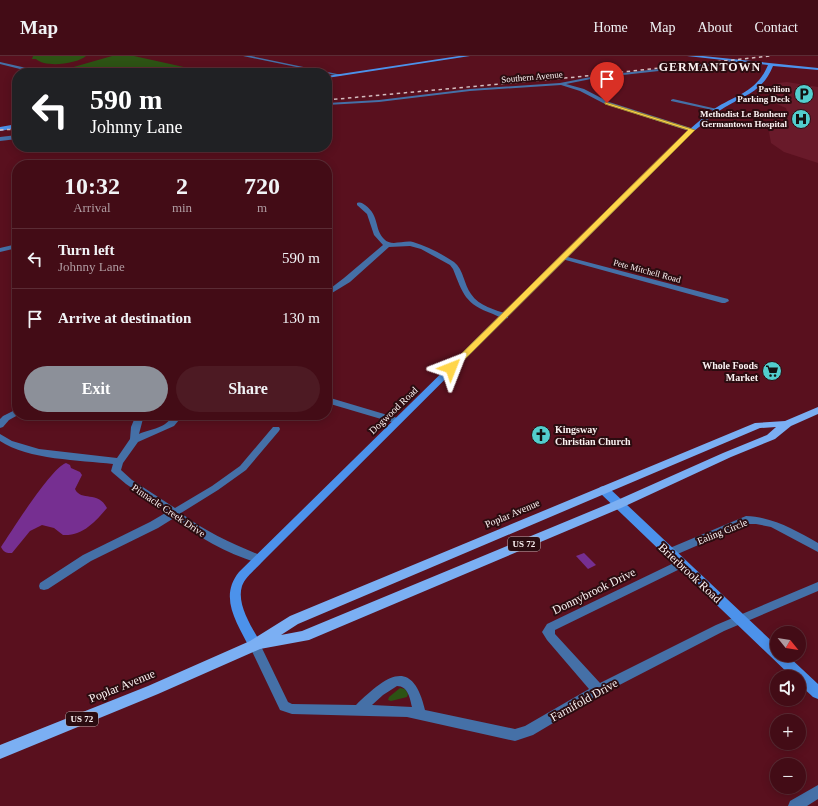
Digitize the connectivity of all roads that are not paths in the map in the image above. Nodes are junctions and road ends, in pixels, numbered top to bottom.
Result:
1 (245, 56) edge
2 (468, 56) edge
3 (689, 56) edge
4 (738, 61) junction
5 (0, 63) edge
6 (771, 64) junction
7 (21, 68) edge
8 (305, 68) edge
9 (818, 69) edge
10 (332, 73) edge
11 (340, 75) junction
12 (332, 76) edge
13 (560, 84) junction
14 (673, 100) dead end
15 (332, 104) edge
16 (717, 110) junction
17 (12, 127) edge
18 (0, 129) edge
19 (692, 130) junction
20 (12, 138) edge
21 (0, 139) edge
22 (359, 204) dead end
23 (387, 245) junction
24 (12, 247) edge
25 (0, 250) edge
26 (564, 258) junction
27 (332, 290) edge
28 (724, 301) dead end
29 (505, 316) junction
30 (332, 401) edge
31 (818, 410) edge
32 (12, 415) edge
33 (137, 420) edge
34 (176, 420) edge
35 (398, 421) junction
36 (787, 424) junction
37 (0, 425) edge
38 (276, 429) dead end
39 (0, 437) edge
40 (135, 440) junction
41 (119, 460) junction
42 (604, 490) junction
43 (618, 505) junction
44 (174, 513) junction
45 (818, 548) edge
46 (669, 553) junction
47 (258, 559) junction
48 (680, 564) junction
49 (44, 586) dead end
50 (818, 586) edge
51 (740, 619) junction
52 (255, 645) junction
53 (770, 648) edge
54 (785, 662) edge
55 (598, 690) junction
56 (818, 693) edge
57 (360, 710) junction
58 (420, 714) junction
59 (0, 752) edge
60 (818, 791) edge
61 (795, 806) edge

1 - 8 street
2 - 11 street
3 - 4 street
4 - 6 street
4 - 13 street, Southern Avenue
5 - 7 street
6 - 9 street
6 - 16 street, Dogwood Road
10 - 11 street
11 - 12 street
13 - 15 street, Southern Avenue
13 - 19 street
14 - 16 street
16 - 19 street, Dogwood Road
17 - 18 street
19 - 26 street, Dogwood Road
20 - 21 street
22 - 23 street
23 - 27 street
23 - 29 street
24 - 25 street
26 - 28 street, Pete Mitchell Road
26 - 29 street, Dogwood Road
29 - 35 street, Dogwood Road
30 - 35 street
31 - 36 main road, Poplar Avenue / US 72
32 - 37 street
33 - 40 street
34 - 40 street
35 - 47 street, Dogwood Road
36 - 42 main road, Poplar Avenue
36 - 43 main road, Poplar Avenue / US 72
38 - 44 street
39 - 41 street
40 - 41 street
41 - 44 street, Pinnacle Creek Drive
42 - 43 street, Brierbrook Road
42 - 52 main road, Poplar Avenue
43 - 46 street, Brierbrook Road
43 - 52 main road, Poplar Avenue / US 72
44 - 47 street, Pinnacle Creek Drive
44 - 49 street
45 - 46 street, Ealing Circle
46 - 48 street, Brierbrook Road
47 - 52 street, Dogwood Road
48 - 51 street, Brierbrook Road
48 - 55 street, Donnybrook Drive
50 - 51 street
51 - 53 street, Brierbrook Road
51 - 55 street, Farnifold Drive
52 - 57 street, Farnifold Drive
52 - 59 main road, Poplar Avenue / US 72
54 - 56 street, Brierbrook Road
55 - 58 street, Farnifold Drive
57 - 58 street, Farnifold Drive
57 - 58 street
60 - 61 street

